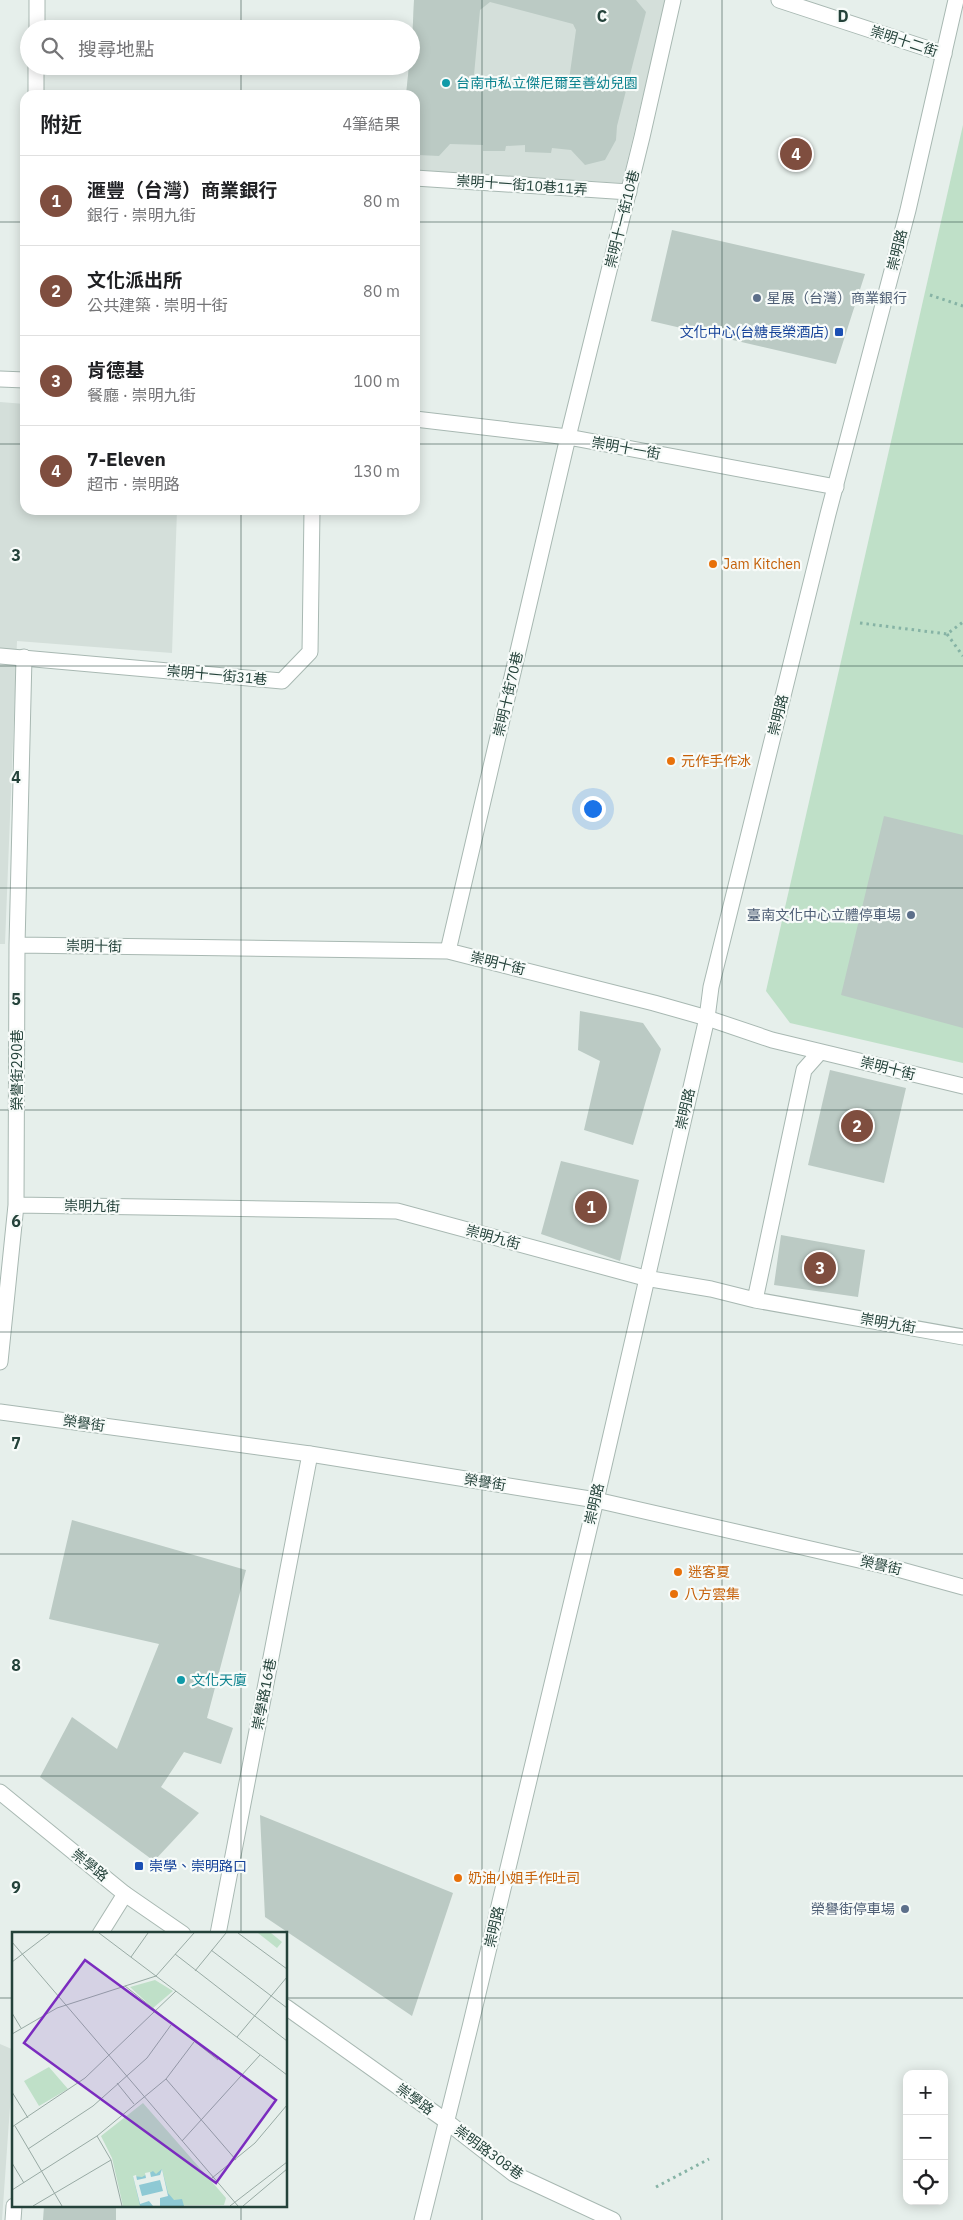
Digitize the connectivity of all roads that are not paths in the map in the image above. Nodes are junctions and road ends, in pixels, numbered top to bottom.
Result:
1 (37, 0) edge
2 (673, 0) edge
3 (779, 0) edge
4 (956, 0) edge
5 (37, 20) edge
6 (944, 54) junction
7 (36, 75) edge
8 (36, 90) edge
9 (420, 178) edge
10 (629, 192) junction
11 (0, 379) edge
12 (20, 380) edge
13 (420, 420) edge
14 (568, 437) junction
15 (836, 486) junction
16 (312, 515) edge
17 (0, 656) edge
18 (24, 657) junction
19 (17, 944) junction
20 (448, 950) junction
21 (706, 1018) junction
22 (820, 1052) junction
23 (963, 1086) edge
24 (16, 1205) junction
25 (645, 1278) junction
26 (755, 1300) junction
27 (963, 1336) edge
28 (0, 1362) edge
29 (0, 1412) edge
30 (310, 1454) junction
31 (596, 1500) junction
32 (963, 1587) edge
33 (0, 1792) edge
34 (125, 1894) junction
35 (101, 1932) edge
36 (180, 1932) edge
37 (218, 1932) edge
38 (288, 2008) edge
39 (446, 2121) junction
40 (422, 2220) edge
41 (613, 2220) edge

1 - 5 street
2 - 10 street, 崇明十一街10巷
3 - 6 street, 崇明十二街
4 - 6 street, 崇明路
6 - 15 street, 崇明路
7 - 8 street
9 - 10 street, 崇明十一街10巷11弄
10 - 14 street, 崇明十一街10巷
11 - 12 street
13 - 14 street, 崇明十一街
14 - 15 street, 崇明十一街
14 - 20 street, 崇明十街70巷
15 - 21 street, 崇明路
16 - 18 street, 崇明十一街31巷
17 - 18 street, 崇明十一街31巷
18 - 19 street, 榮譽街290巷
19 - 20 street, 崇明十街
19 - 24 street, 榮譽街290巷
20 - 21 street, 崇明十街
21 - 22 street, 崇明十街
21 - 25 street, 崇明路
22 - 23 street, 崇明十街
22 - 26 street
24 - 25 street, 崇明九街
24 - 28 street, 榮譽街290巷
25 - 26 street, 崇明九街
25 - 31 street, 崇明路
26 - 27 street, 崇明九街
29 - 30 street, 榮譽街
30 - 31 street, 榮譽街
30 - 37 street, 崇學路16巷
31 - 32 street, 榮譽街
31 - 39 street, 崇明路
33 - 34 street, 崇學路
34 - 35 street
34 - 36 street, 崇學路
38 - 39 street, 崇學路
39 - 40 street, 崇明路
39 - 41 street, 崇明路308巷

